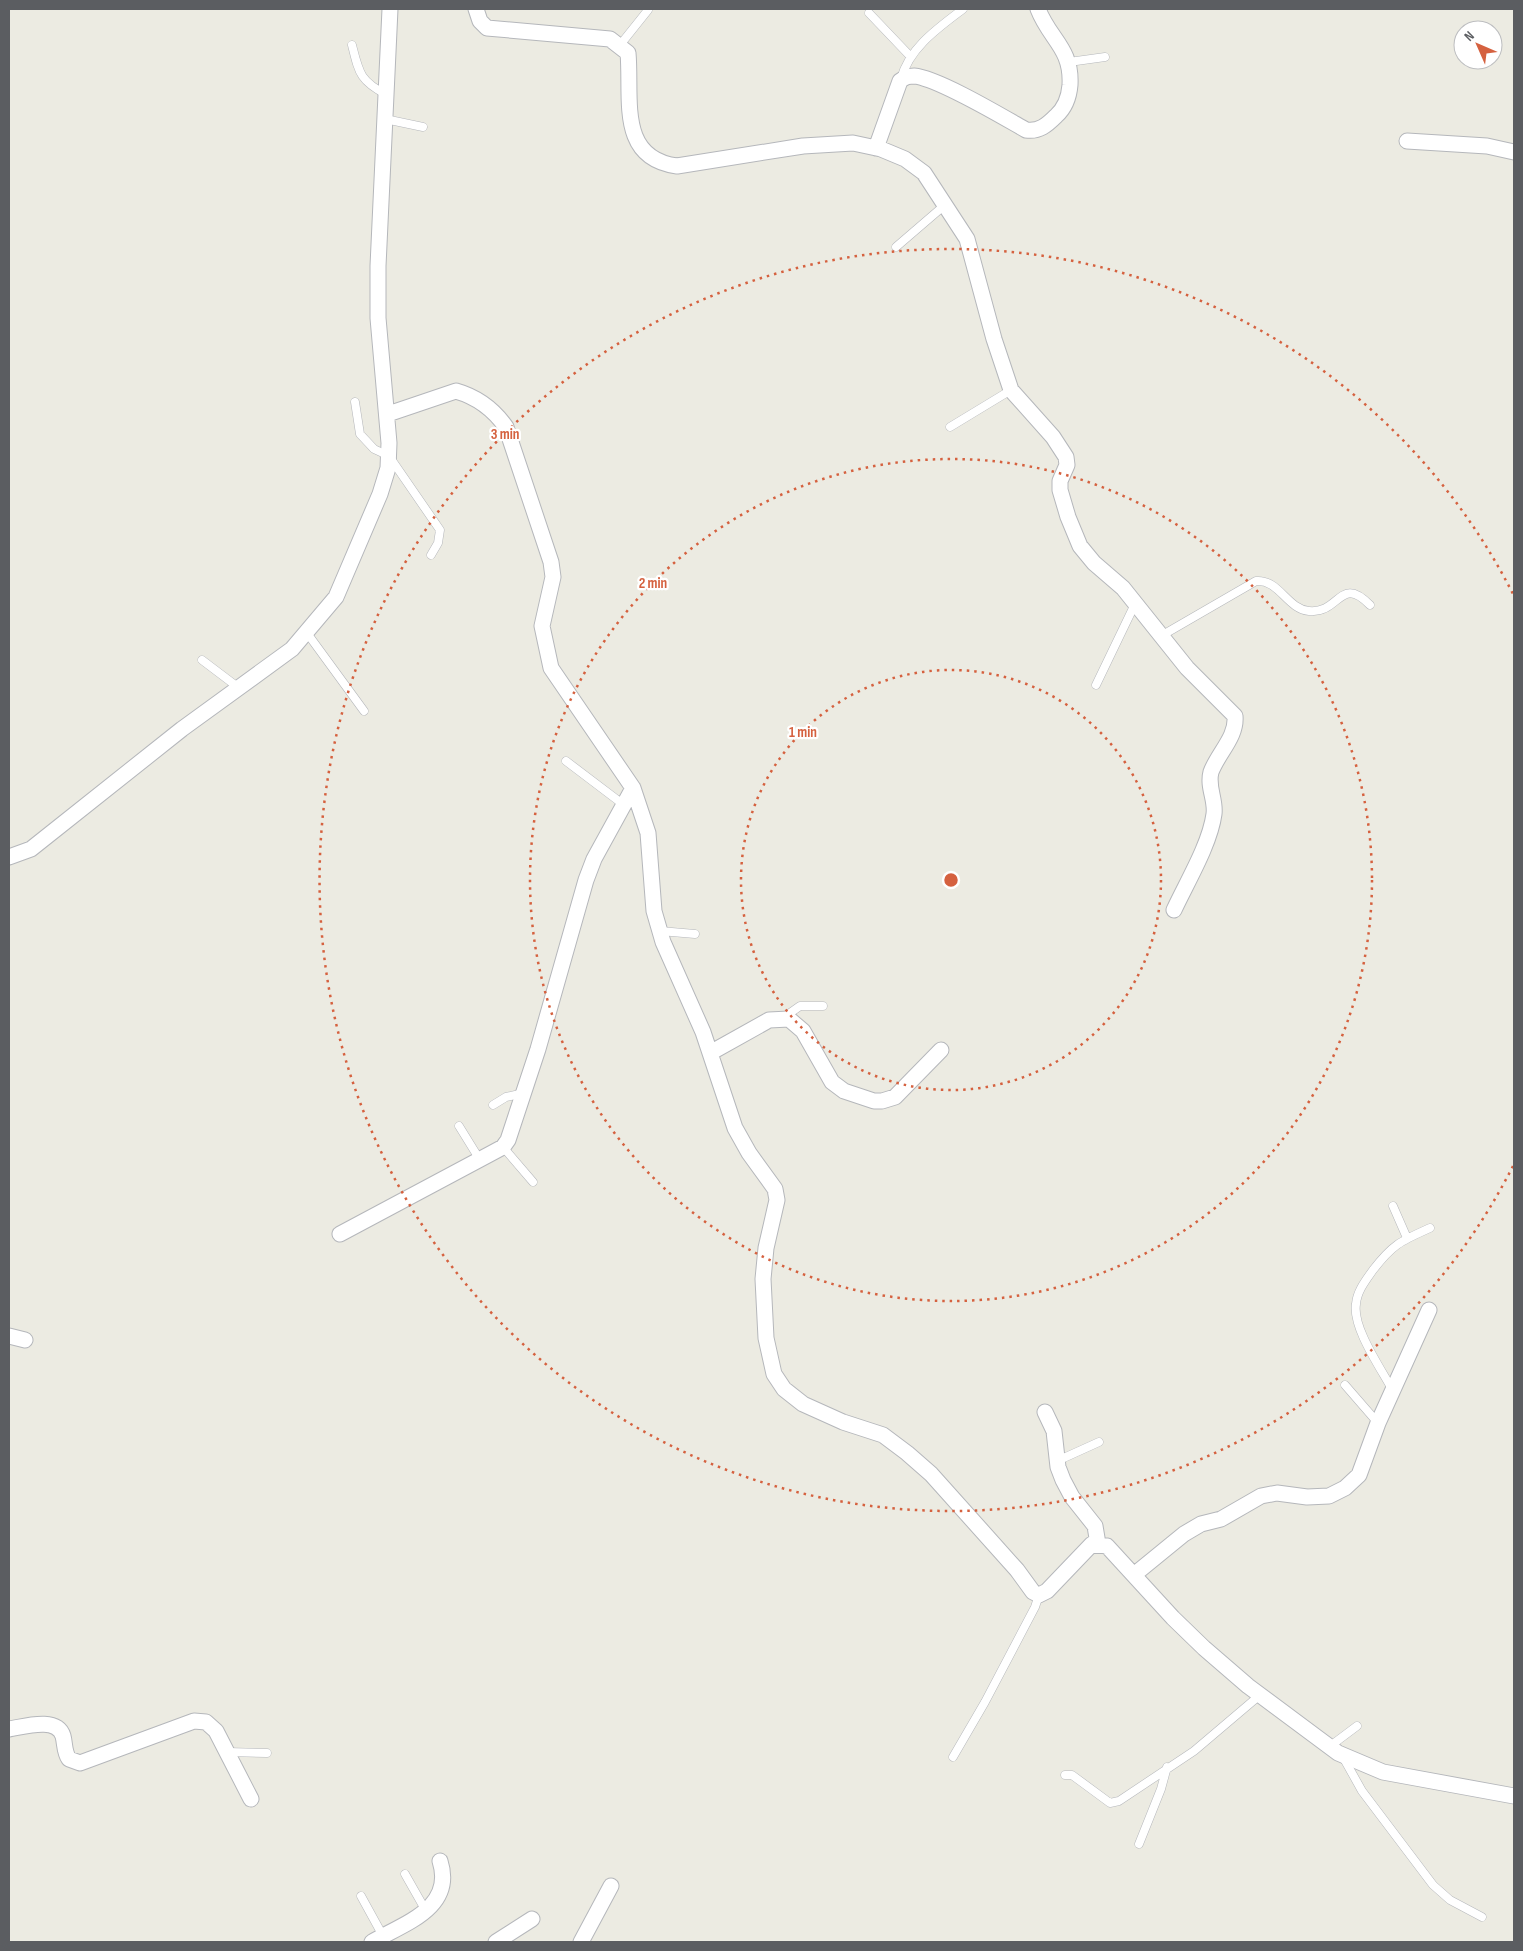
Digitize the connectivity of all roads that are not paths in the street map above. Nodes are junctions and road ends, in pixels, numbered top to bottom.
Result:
1 (390, 9) edge
2 (476, 9) edge
3 (963, 9) edge
4 (1038, 9) edge
5 (648, 10) edge
6 (869, 13) dead end
7 (352, 45) dead end
8 (620, 45) junction
9 (910, 56) junction
10 (1105, 57) dead end
11 (1069, 62) junction
12 (900, 81) junction
13 (386, 95) junction
14 (385, 119) junction
15 (423, 127) dead end
16 (1407, 141) dead end
17 (876, 148) junction
18 (1514, 152) edge
19 (946, 204) junction
20 (896, 247) dead end
21 (1011, 390) junction
22 (355, 402) dead end
23 (388, 414) junction
24 (950, 427) dead end
25 (389, 456) junction
26 (431, 555) dead end
27 (1136, 604) junction
28 (1370, 605) dead end
29 (307, 633) junction
30 (1160, 637) junction
31 (202, 660) dead end
32 (1096, 685) dead end
33 (238, 688) junction
34 (364, 712) dead end
35 (566, 761) dead end
36 (633, 788) junction
37 (624, 805) junction
38 (9, 857) edge
39 (1174, 910) dead end
40 (660, 931) junction
41 (695, 934) dead end
42 (823, 1006) dead end
43 (783, 1018) junction
44 (941, 1050) dead end
45 (710, 1053) junction
46 (524, 1093) junction
47 (493, 1105) dead end
48 (459, 1126) dead end
49 (503, 1147) junction
50 (480, 1160) junction
51 (533, 1182) dead end
52 (1393, 1206) dead end
53 (1430, 1228) dead end
54 (340, 1234) dead end
55 (1407, 1238) junction
56 (1429, 1310) dead end
57 (9, 1336) edge
58 (25, 1340) dead end
59 (1345, 1385) dead end
60 (1393, 1391) junction
61 (1045, 1412) dead end
62 (1378, 1424) junction
63 (1099, 1442) dead end
64 (1057, 1461) junction
65 (1098, 1544) junction
66 (1135, 1574) junction
67 (1039, 1595) junction
68 (1260, 1695) junction
69 (1357, 1726) dead end
70 (9, 1729) edge
71 (1336, 1751) junction
72 (226, 1752) junction
73 (267, 1753) dead end
74 (953, 1758) dead end
75 (1167, 1767) junction
76 (1065, 1775) dead end
77 (1514, 1796) edge
78 (251, 1799) dead end
79 (1139, 1844) dead end
80 (440, 1860) dead end
81 (405, 1874) dead end
82 (611, 1886) dead end
83 (361, 1896) dead end
84 (426, 1911) junction
85 (1482, 1917) dead end
86 (532, 1919) dead end
87 (377, 1939) edge
88 (496, 1942) edge
89 (581, 1942) edge

1 - 13 street
2 - 8 street
3 - 9 lane
4 - 11 street
5 - 8 lane
6 - 9 lane
7 - 13 lane
8 - 17 street
9 - 12 lane
10 - 11 lane
11 - 12 street
12 - 17 street
13 - 14 street
14 - 15 lane
14 - 23 street
16 - 18 street
17 - 19 street
19 - 20 lane
19 - 21 street
21 - 24 lane
21 - 27 street
22 - 25 lane
23 - 25 street
23 - 36 street
25 - 26 lane
25 - 29 street
27 - 30 street
27 - 32 lane
28 - 30 lane
29 - 33 street
29 - 34 lane
30 - 39 street
31 - 33 lane
33 - 38 street
35 - 37 lane
36 - 37 street
36 - 40 street
37 - 46 street
40 - 41 lane
40 - 45 street
42 - 43 lane
43 - 44 street
43 - 45 street
45 - 67 street
46 - 47 lane
46 - 49 street
48 - 50 lane
49 - 50 street
49 - 51 lane
50 - 54 street
52 - 55 lane
53 - 55 lane
55 - 60 lane
56 - 60 street
57 - 58 street
59 - 62 lane
60 - 62 street
61 - 64 street
62 - 66 street
63 - 64 lane
64 - 65 street
65 - 66 street
65 - 67 street
66 - 68 street
67 - 74 lane
68 - 71 street
68 - 75 lane
69 - 71 lane
70 - 72 street
71 - 77 street
71 - 85 lane
72 - 73 lane
72 - 78 street
75 - 76 lane
75 - 79 lane
80 - 84 street
81 - 84 lane
82 - 89 street
83 - 87 lane
84 - 87 street
86 - 88 street

